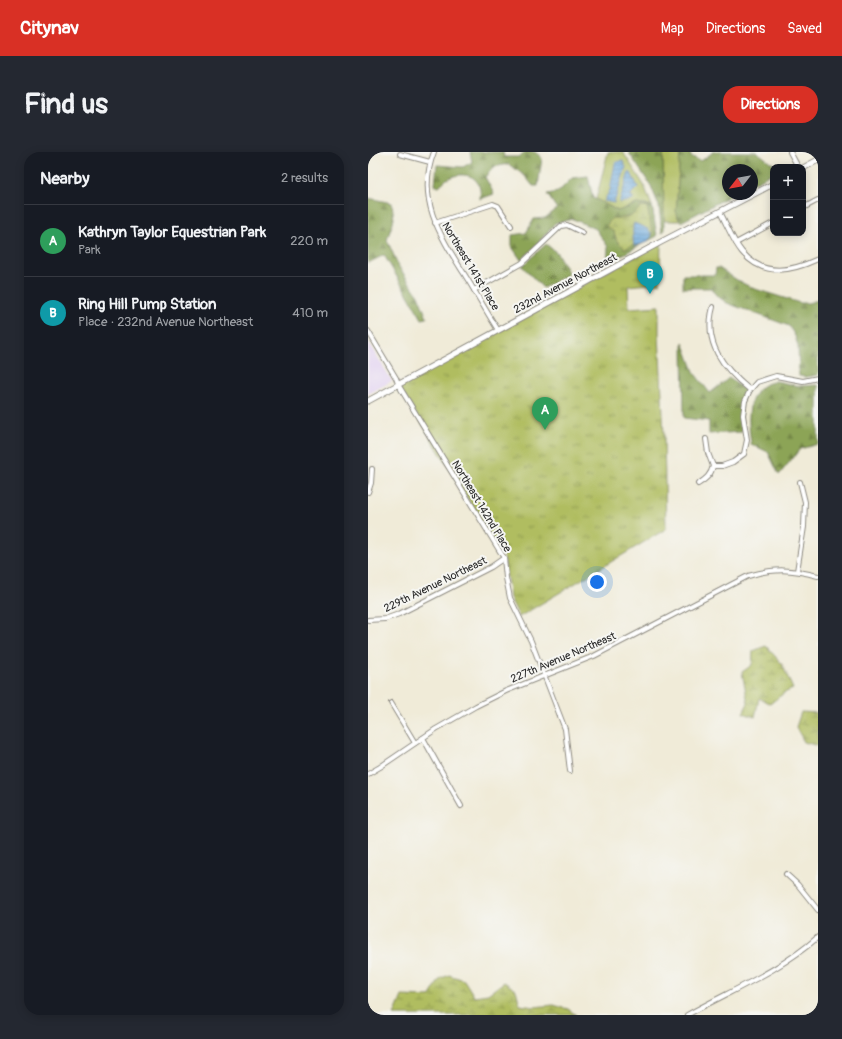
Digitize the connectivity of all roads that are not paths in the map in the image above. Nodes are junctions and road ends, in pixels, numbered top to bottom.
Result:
1 (434, 152) edge
2 (790, 152) edge
3 (400, 154) dead end
4 (818, 160) edge
5 (430, 162) junction
6 (796, 164) edge
7 (806, 166) edge
8 (770, 186) edge
9 (818, 200) edge
10 (806, 206) edge
11 (720, 212) junction
12 (434, 223) junction
13 (770, 225) edge
14 (511, 226) dead end
15 (583, 233) dead end
16 (736, 243) junction
17 (818, 259) edge
18 (474, 290) junction
19 (713, 307) dead end
20 (498, 330) junction
21 (368, 331) edge
22 (818, 378) edge
23 (398, 386) junction
24 (750, 390) junction
25 (368, 401) edge
26 (706, 439) dead end
27 (713, 466) junction
28 (372, 469) dead end
29 (800, 482) dead end
30 (698, 484) dead end
31 (368, 492) edge
32 (504, 558) junction
33 (797, 571) junction
34 (818, 576) edge
35 (370, 620) edge
36 (545, 675) junction
37 (391, 703) dead end
38 (423, 738) junction
39 (415, 744) junction
40 (570, 771) dead end
41 (368, 774) edge
42 (461, 806) dead end
43 (786, 874) dead end
44 (818, 910) edge
45 (818, 937) edge
46 (688, 1015) edge

1 - 5 street, Northeast 141st Place
2 - 6 street
3 - 5 street
4 - 7 street
5 - 12 street, Northeast 141st Place
8 - 11 street, 232nd Avenue Northeast
9 - 10 street
11 - 16 street
11 - 20 street, 232nd Avenue Northeast
12 - 14 street
12 - 18 street, Northeast 141st Place
13 - 16 street
15 - 18 street
16 - 17 street
18 - 20 street, Northeast 141st Place
19 - 24 street
20 - 23 street, 232nd Avenue Northeast
21 - 23 street, Northeast 142nd Place
22 - 24 street
23 - 25 street, 232nd Avenue Northeast
23 - 32 street, Northeast 142nd Place
24 - 27 street
26 - 27 street
27 - 30 street
28 - 31 street
29 - 33 street
32 - 35 street, 229th Avenue Northeast
32 - 36 street, Northeast 142nd Place
33 - 34 street, 227th Avenue Northeast
33 - 36 street, 227th Avenue Northeast
36 - 38 street, 227th Avenue Northeast
36 - 40 street, Northeast 142nd Place
37 - 39 street
38 - 39 street, 227th Avenue Northeast
38 - 42 street
39 - 41 street, 227th Avenue Northeast
43 - 44 street
45 - 46 street

